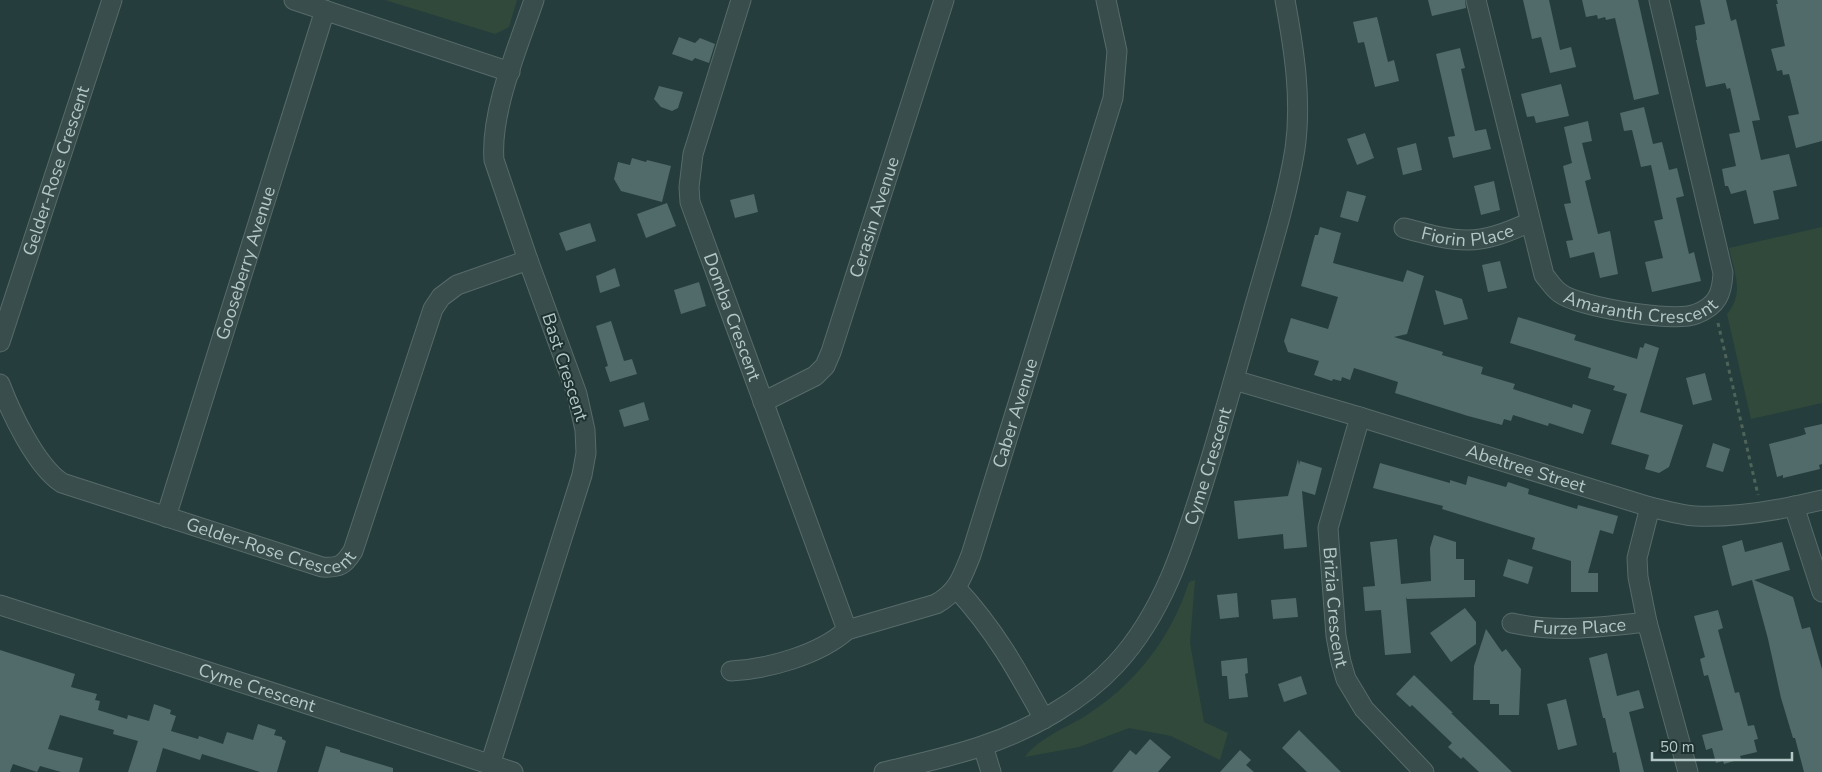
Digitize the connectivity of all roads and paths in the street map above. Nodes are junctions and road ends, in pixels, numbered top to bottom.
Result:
1 (112, 0) edge
2 (294, 0) edge
3 (534, 0) edge
4 (742, 0) edge
5 (944, 0) edge
6 (1106, 0) edge
7 (1286, 0) edge
8 (1476, 0) edge
9 (1659, 0) edge
10 (325, 10) junction
11 (510, 72) junction
12 (1530, 222) junction
13 (1404, 228) dead end
14 (528, 260) junction
15 (1713, 304) junction
16 (0, 342) edge
17 (1234, 380) junction
18 (0, 384) edge
19 (763, 402) junction
20 (1360, 417) junction
21 (1822, 500) edge
22 (1794, 506) junction
23 (1650, 507) junction
24 (1763, 513) junction
25 (166, 516) junction
26 (956, 588) junction
27 (1822, 592) edge
28 (0, 605) edge
29 (1647, 622) junction
30 (1512, 623) dead end
31 (847, 630) junction
32 (731, 671) dead end
33 (1044, 719) junction
34 (983, 746) junction
35 (490, 765) junction
36 (513, 772) edge
37 (884, 772) edge
38 (991, 772) edge
39 (1424, 772) edge
40 (1688, 772) edge

1 - 16 street, Gelder-Rose Crescent
2 - 10 street
3 - 11 street, Bast Crescent
4 - 19 street, Domba Crescent
5 - 19 street, Cerasin Avenue
6 - 26 street, Caber Avenue
7 - 17 street, Cyme Crescent
8 - 12 street, Amaranth Crescent
9 - 15 street, Amaranth Crescent
10 - 11 street
10 - 25 street, Gooseberry Avenue
11 - 14 street, Bast Crescent
12 - 13 street, Fiorin Place
12 - 15 street, Amaranth Crescent
14 - 25 street, Gelder-Rose Crescent
14 - 35 street, Bast Crescent
15 - 24 path
17 - 20 street, Abeltree Street
17 - 33 street, Cyme Crescent
18 - 25 street, Gelder-Rose Crescent
19 - 31 street, Domba Crescent
20 - 23 street, Abeltree Street
20 - 39 street, Brizia Crescent
21 - 22 street, Abeltree Street
22 - 24 street, Abeltree Street
22 - 27 street
23 - 24 street, Abeltree Street
23 - 29 street
26 - 31 street, Caber Avenue
26 - 33 street
28 - 35 street, Cyme Crescent
29 - 30 street, Furze Place
29 - 40 street
31 - 32 street, Caber Avenue
33 - 34 street, Cyme Crescent
34 - 37 street, Cyme Crescent
34 - 38 street
35 - 36 street, Cyme Crescent

